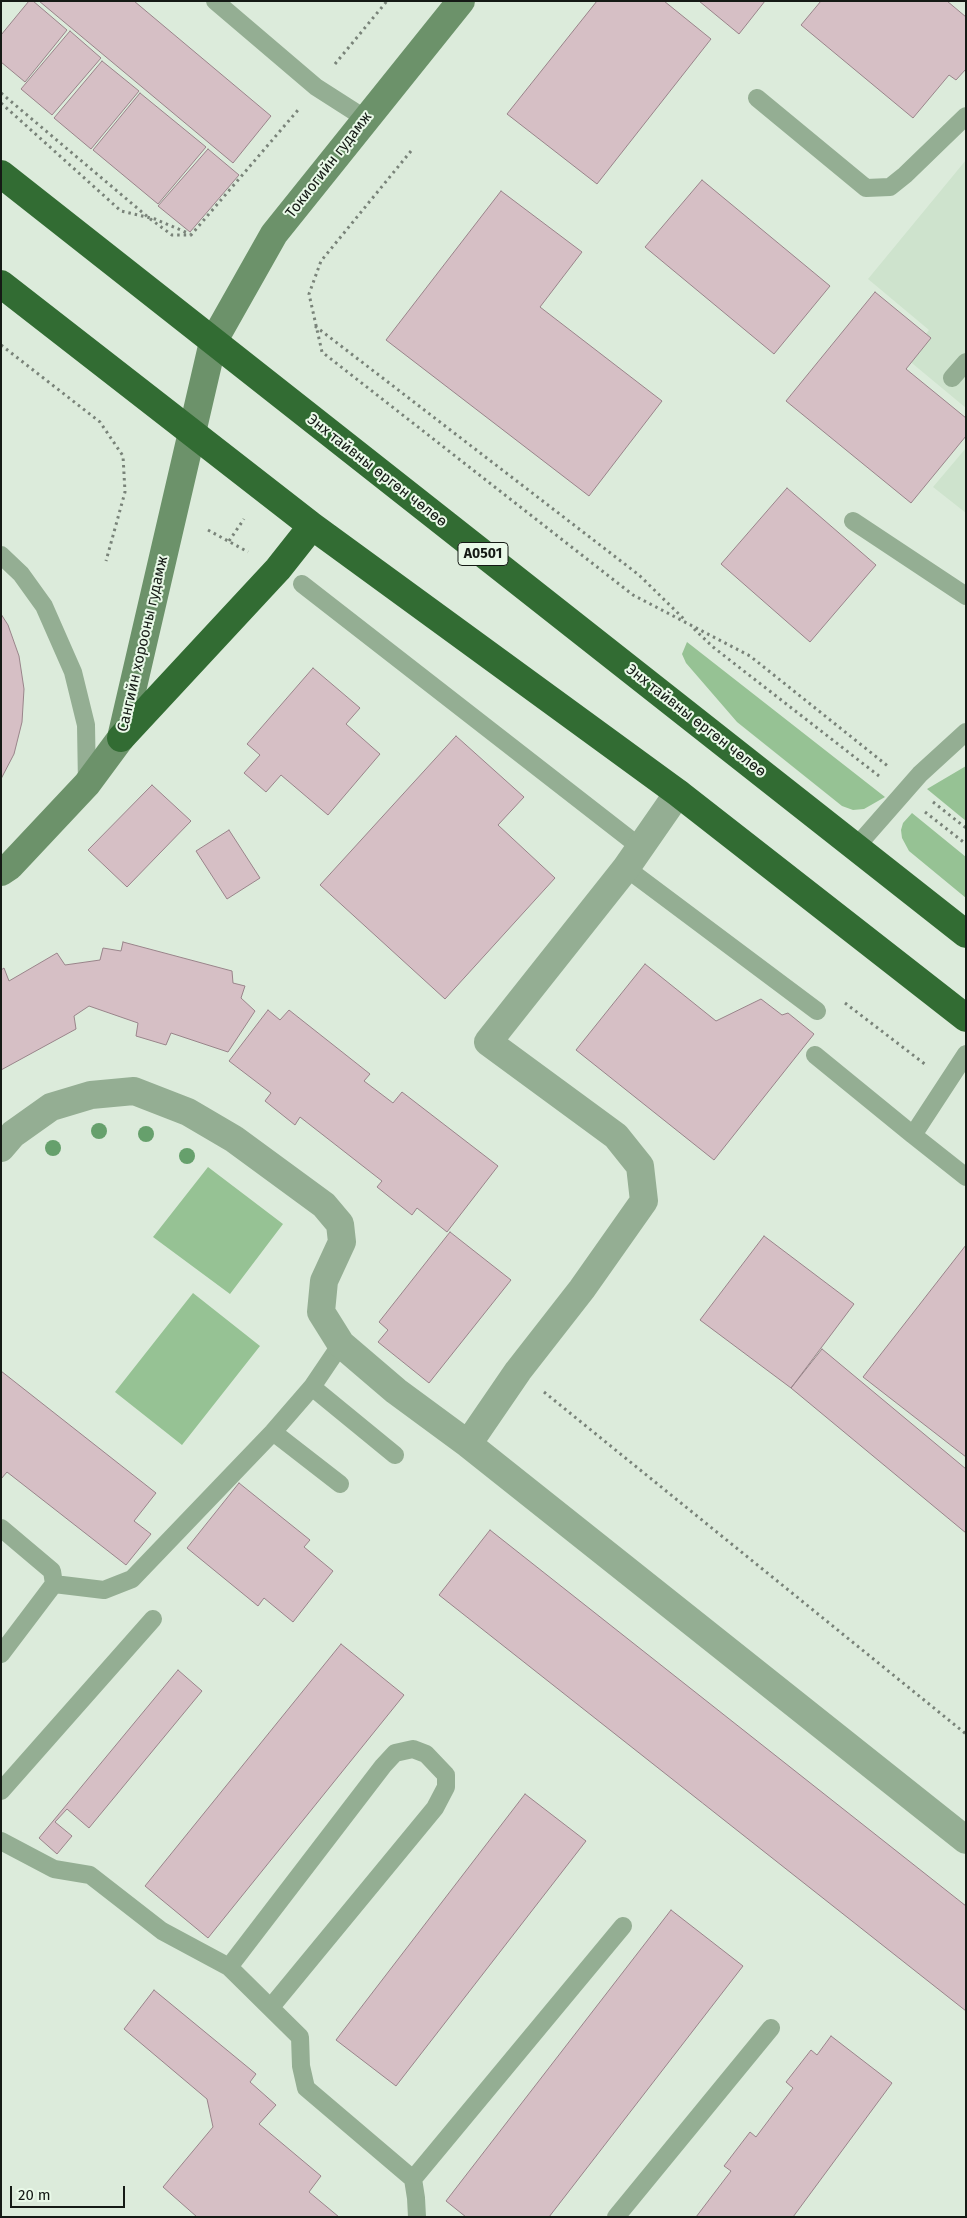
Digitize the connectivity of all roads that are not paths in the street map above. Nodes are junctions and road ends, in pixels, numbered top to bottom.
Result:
1 (216, 1) edge
2 (461, 1) edge
3 (757, 98) dead end
4 (966, 116) edge
5 (366, 119) junction
6 (1, 174) edge
7 (1, 284) edge
8 (213, 342) junction
9 (966, 362) edge
10 (952, 378) dead end
11 (192, 432) junction
12 (853, 521) dead end
13 (312, 526) junction
14 (1, 555) edge
15 (302, 584) dead end
16 (966, 596) edge
17 (966, 732) edge
18 (121, 738) junction
19 (87, 784) junction
20 (678, 793) junction
21 (856, 847) junction
22 (633, 857) junction
23 (1, 872) edge
24 (966, 934) edge
25 (817, 1011) dead end
26 (966, 1018) edge
27 (966, 1054) edge
28 (815, 1056) dead end
29 (913, 1135) junction
30 (1, 1148) edge
31 (966, 1177) edge
32 (341, 1344) junction
33 (312, 1387) junction
34 (273, 1432) junction
35 (468, 1444) junction
36 (395, 1455) dead end
37 (340, 1484) dead end
38 (1, 1528) edge
39 (54, 1584) junction
40 (153, 1619) dead end
41 (1, 1654) edge
42 (1, 1790) edge
43 (966, 1840) edge
44 (1, 1841) edge
45 (623, 1926) dead end
46 (229, 1967) junction
47 (271, 2007) junction
48 (771, 2028) dead end
49 (412, 2179) junction
50 (417, 2217) edge
51 (616, 2217) edge

1 - 5 lane
2 - 5 main road, Токиогийн гудамж
3 - 4 lane
5 - 8 main road, Токиогийн гудамж
6 - 8 highway, Энх тайвны өргөн чөлөө / A0501
7 - 11 highway
8 - 11 main road, Токиогийн гудамж
8 - 21 highway, Энх тайвны өргөн чөлөө / A0501
9 - 10 lane
11 - 13 highway
11 - 18 main road, Сангийн хорооны гудамж
12 - 16 lane
13 - 18 highway
13 - 20 highway
14 - 19 lane
15 - 22 lane
17 - 21 lane
18 - 19 main road, Сангийн хорооны гудамж
19 - 23 main road, Сангийн хорооны гудамж
20 - 22 street
20 - 26 highway
21 - 24 highway, Энх тайвны өргөн чөлөө / A0501
22 - 25 lane
22 - 35 street
27 - 29 lane
28 - 29 lane
29 - 31 lane
30 - 32 street
32 - 33 lane
32 - 35 street
33 - 34 lane
33 - 36 lane
34 - 37 lane
34 - 39 lane
35 - 43 street
38 - 39 lane
39 - 41 lane
40 - 42 lane
44 - 46 lane
45 - 49 lane
46 - 47 lane
46 - 47 lane
47 - 49 lane
48 - 51 lane
49 - 50 lane

